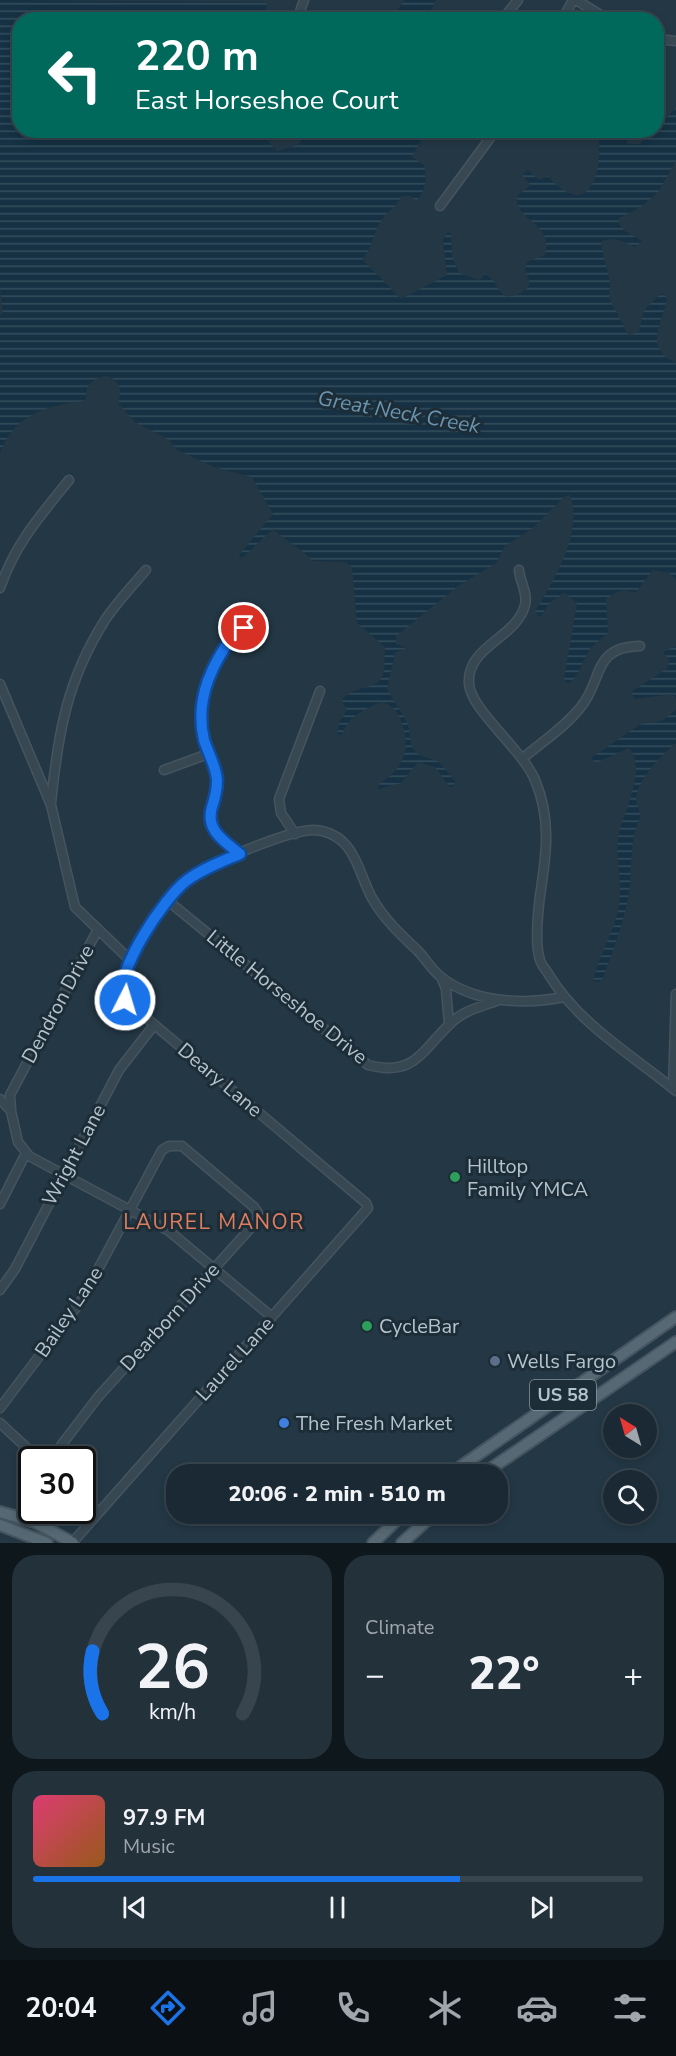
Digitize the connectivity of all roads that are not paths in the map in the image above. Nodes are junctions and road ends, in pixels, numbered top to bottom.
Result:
1 (518, 0) edge
2 (574, 0) edge
3 (508, 12) edge
4 (595, 12) edge
5 (490, 138) edge
6 (440, 206) dead end
7 (69, 480) dead end
8 (146, 570) dead end
9 (519, 570) dead end
10 (0, 588) edge
11 (241, 626) dead end
12 (640, 646) dead end
13 (0, 684) edge
14 (320, 691) dead end
15 (208, 754) junction
16 (523, 758) junction
17 (164, 770) dead end
18 (51, 805) junction
19 (295, 834) junction
20 (240, 854) junction
21 (167, 900) junction
22 (97, 931) junction
23 (131, 961) junction
24 (441, 977) junction
25 (676, 994) edge
26 (564, 997) junction
27 (500, 999) junction
28 (449, 1024) junction
29 (154, 1025) junction
30 (675, 1090) edge
31 (0, 1100) edge
32 (11, 1111) junction
33 (26, 1154) junction
34 (64, 1175) junction
35 (222, 1178) joint
36 (336, 1178) joint
37 (0, 1204) edge
38 (129, 1209) junction
39 (215, 1267) junction
40 (0, 1290) edge
41 (272, 1317) junction
42 (676, 1317) edge
43 (676, 1342) edge
44 (0, 1408) edge
45 (0, 1423) edge
46 (25, 1446) edge
47 (61, 1446) edge
48 (464, 1464) edge
49 (498, 1464) edge
50 (96, 1510) edge
51 (0, 1512) edge
52 (99, 1512) junction
53 (393, 1524) edge
54 (423, 1524) edge
55 (0, 1525) edge
56 (47, 1543) edge
57 (73, 1543) edge
58 (373, 1543) edge
59 (402, 1543) edge

1 - 3 street
2 - 4 street
5 - 6 street
7 - 10 street
8 - 18 street
9 - 16 street
11 - 15 street
12 - 16 street
13 - 18 street
14 - 19 street
15 - 17 street
15 - 20 street
16 - 26 street
18 - 22 street
19 - 20 street
19 - 24 street
20 - 21 street
21 - 23 street
21 - 28 street, Little Horseshoe Drive
22 - 23 street
22 - 32 street, Dendron Drive
23 - 29 street, Deary Lane
24 - 27 street
24 - 28 street
25 - 30 street
26 - 27 street
26 - 30 street
27 - 28 street, Little Horseshoe Drive
29 - 34 street, Wright Lane
29 - 36 street, Deary Lane
31 - 32 street
32 - 33 street
33 - 34 street
33 - 37 street
34 - 38 street
34 - 40 street, Wright Lane
35 - 38 street, Bailey Lane
35 - 39 street, Dearborn Drive
36 - 41 street, Laurel Lane
38 - 39 street
38 - 44 street, Bailey Lane
39 - 41 street
39 - 47 street, Dearborn Drive
41 - 52 street, Laurel Lane
42 - 48 main road, US 58
43 - 49 main road, US 58
45 - 46 street
50 - 52 street
51 - 57 main road
52 - 57 street, Laurel Lane
53 - 58 main road
54 - 59 main road
55 - 56 main road

